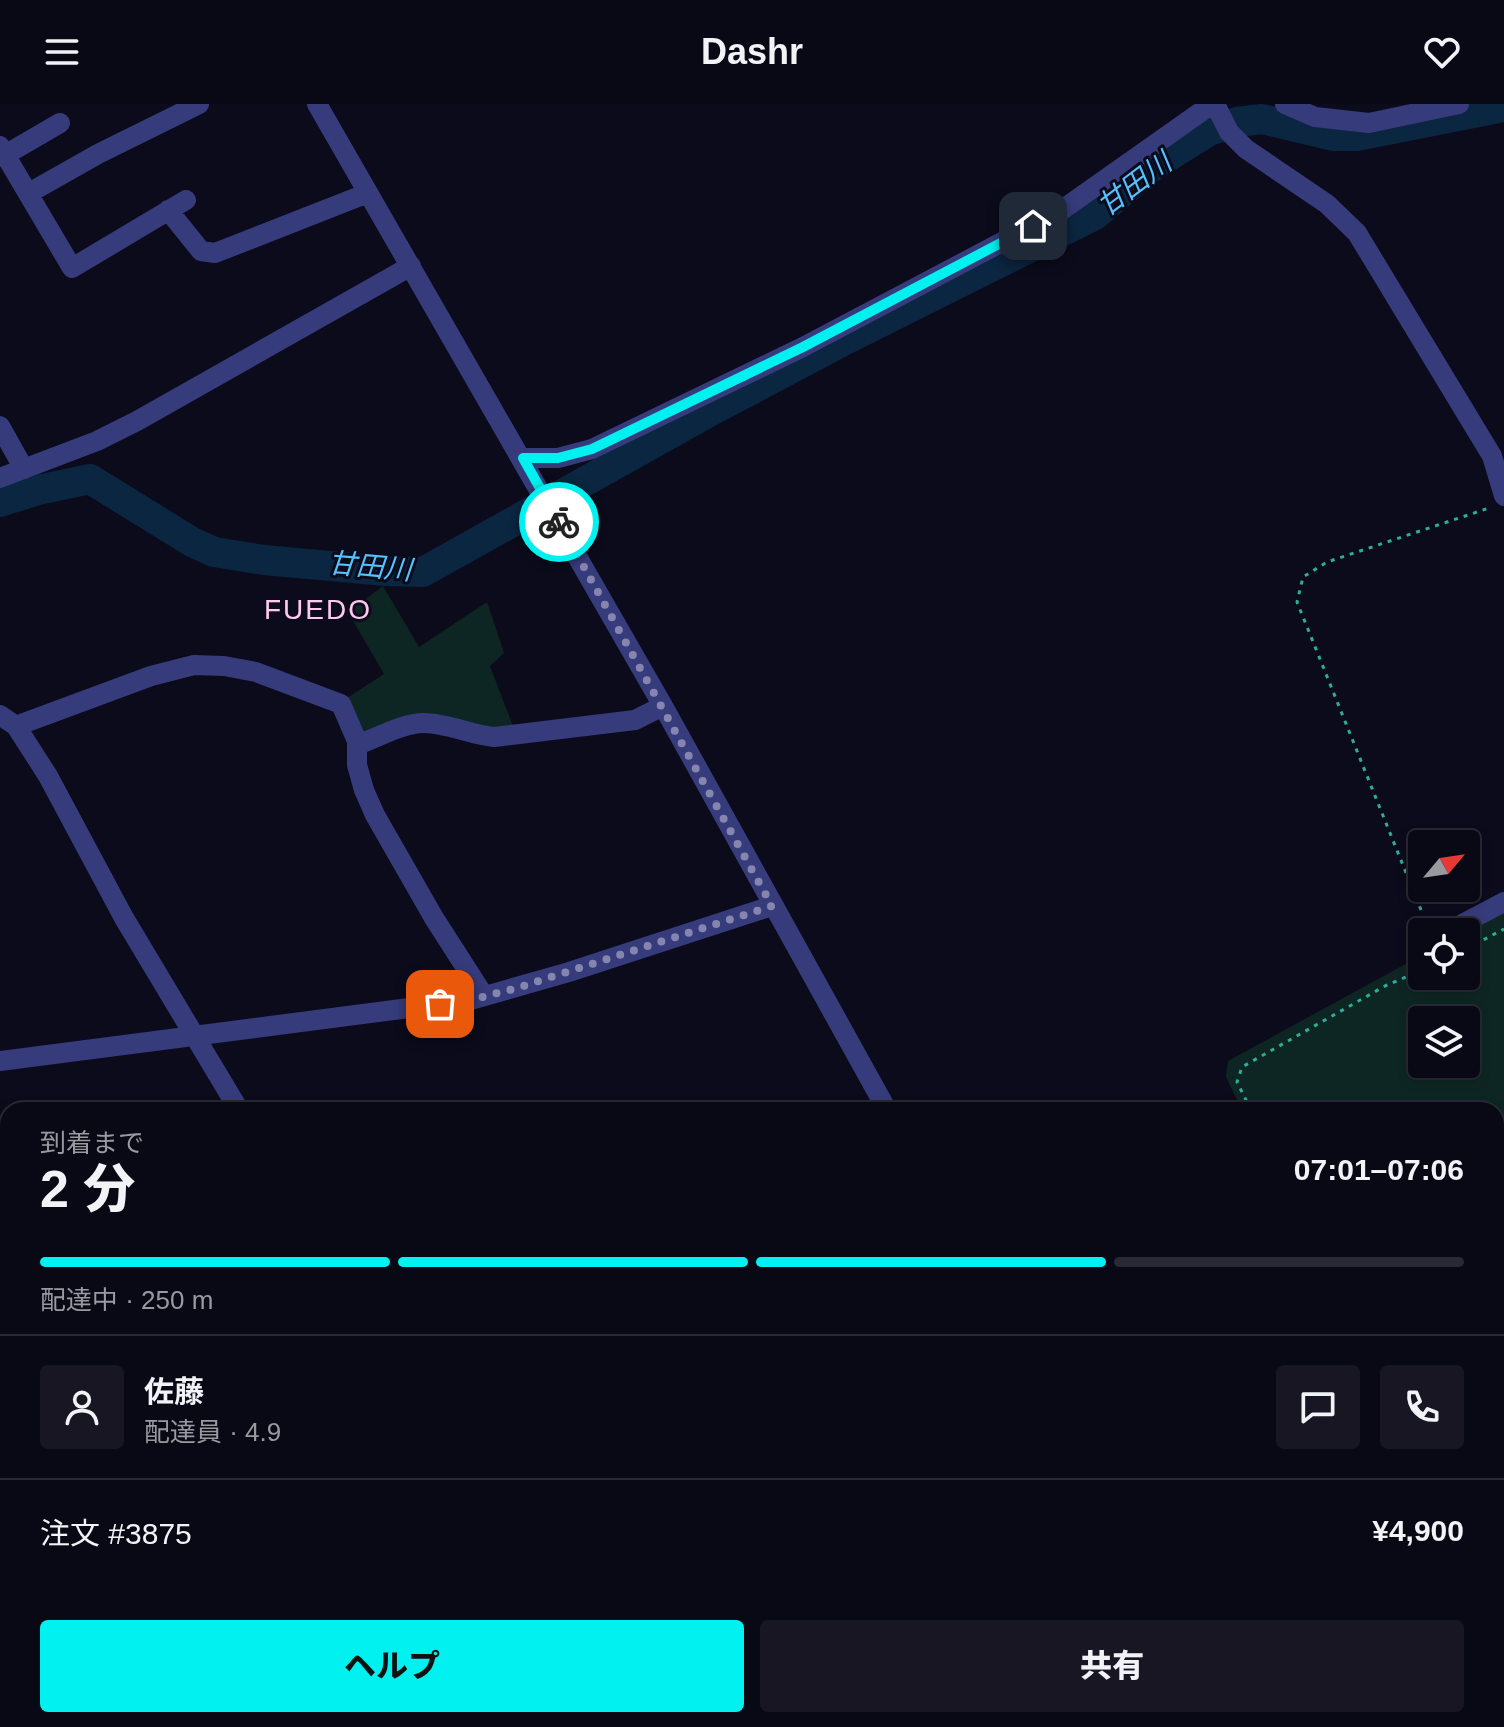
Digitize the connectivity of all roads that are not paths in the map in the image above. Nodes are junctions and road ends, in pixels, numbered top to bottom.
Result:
1 (199, 104) edge
2 (317, 104) edge
3 (1285, 104) edge
4 (1459, 104) edge
5 (1215, 106) edge
6 (60, 123) dead end
7 (2, 150) edge
8 (29, 193) junction
9 (368, 193) junction
10 (411, 266) junction
11 (0, 426) edge
12 (1498, 454) edge
13 (523, 458) junction
14 (24, 469) junction
15 (0, 478) edge
16 (1497, 502) edge
17 (663, 706) junction
18 (8, 720) edge
19 (357, 745) junction
20 (1504, 902) edge
21 (772, 906) junction
22 (1466, 918) edge
23 (484, 996) junction
24 (194, 1036) junction
25 (0, 1061) edge
26 (234, 1102) edge
27 (882, 1102) edge

1 - 8 street
2 - 9 street
3 - 4 street
5 - 12 street
5 - 13 street
6 - 7 street
7 - 8 street
8 - 9 street
9 - 10 street
10 - 13 street
10 - 14 street
11 - 14 street
12 - 16 street
13 - 17 street
14 - 15 street
17 - 19 street
17 - 21 street
18 - 19 street
18 - 24 street
19 - 23 street
20 - 22 street
21 - 23 street
21 - 27 street
23 - 24 street
24 - 25 street
24 - 26 street

